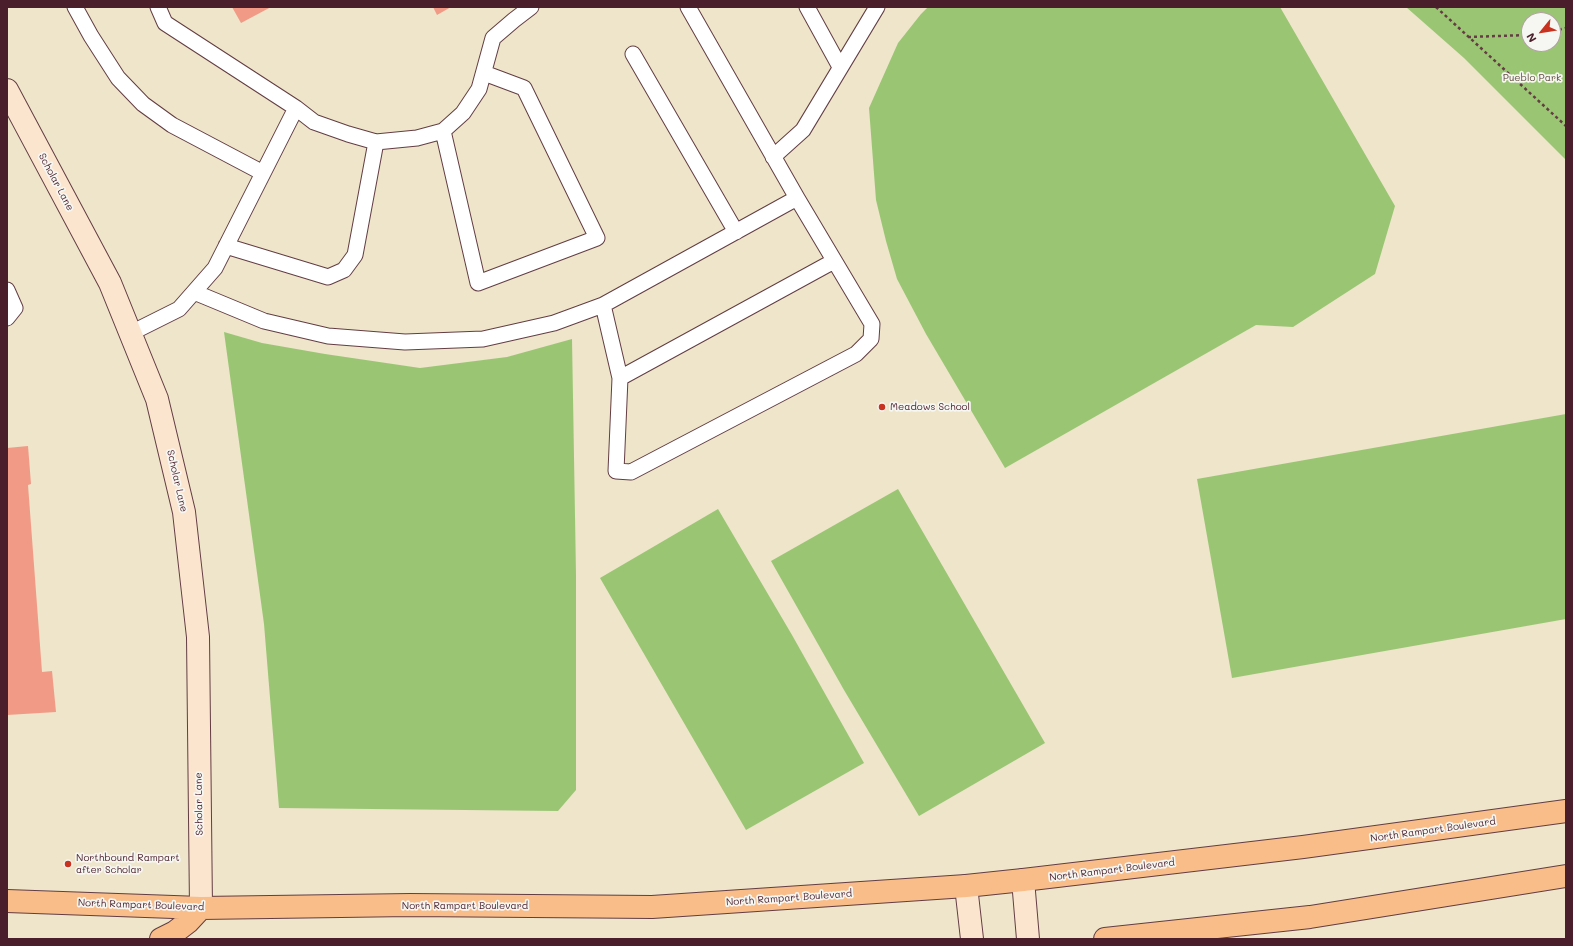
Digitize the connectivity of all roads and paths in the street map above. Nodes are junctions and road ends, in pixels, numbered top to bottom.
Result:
1 (75, 7) edge
2 (158, 7) edge
3 (531, 7) edge
4 (688, 7) edge
5 (807, 7) edge
6 (877, 7) edge
7 (1436, 7) edge
8 (1521, 35) edge
9 (1467, 37) junction
10 (633, 54) dead end
11 (840, 67) junction
12 (484, 74) junction
13 (7, 90) edge
14 (296, 108) junction
15 (1566, 126) edge
16 (443, 130) junction
17 (376, 142) junction
18 (773, 157) junction
19 (263, 173) junction
20 (797, 198) junction
21 (736, 232) junction
22 (226, 246) junction
23 (834, 261) junction
24 (7, 290) edge
25 (194, 292) junction
26 (603, 305) junction
27 (7, 318) edge
28 (130, 334) junction
29 (620, 378) junction
30 (1566, 811) edge
31 (1566, 876) edge
32 (1023, 880) junction
33 (966, 886) junction
34 (7, 901) edge
35 (201, 908) junction
36 (161, 939) edge
37 (972, 939) edge
38 (1028, 939) edge
39 (1104, 939) edge

1 - 19 lane
2 - 14 lane
3 - 12 lane
4 - 18 lane
5 - 11 lane
6 - 11 lane
7 - 9 path
8 - 9 path
9 - 15 path
10 - 21 lane
11 - 18 lane
12 - 16 lane
12 - 16 lane
13 - 28 street, Scholar Lane
14 - 17 lane
14 - 19 lane
16 - 17 lane
17 - 22 lane
18 - 20 lane
19 - 22 lane
20 - 21 lane
20 - 23 lane
21 - 26 lane
22 - 25 lane
23 - 29 lane
23 - 29 lane
24 - 27 lane
25 - 26 lane
25 - 28 lane
26 - 29 lane
28 - 35 street, Scholar Lane
30 - 32 main road, North Rampart Boulevard
31 - 39 main road
32 - 33 main road, North Rampart Boulevard
32 - 38 street
33 - 35 main road, North Rampart Boulevard
33 - 37 street
34 - 35 main road, North Rampart Boulevard
35 - 36 main road

